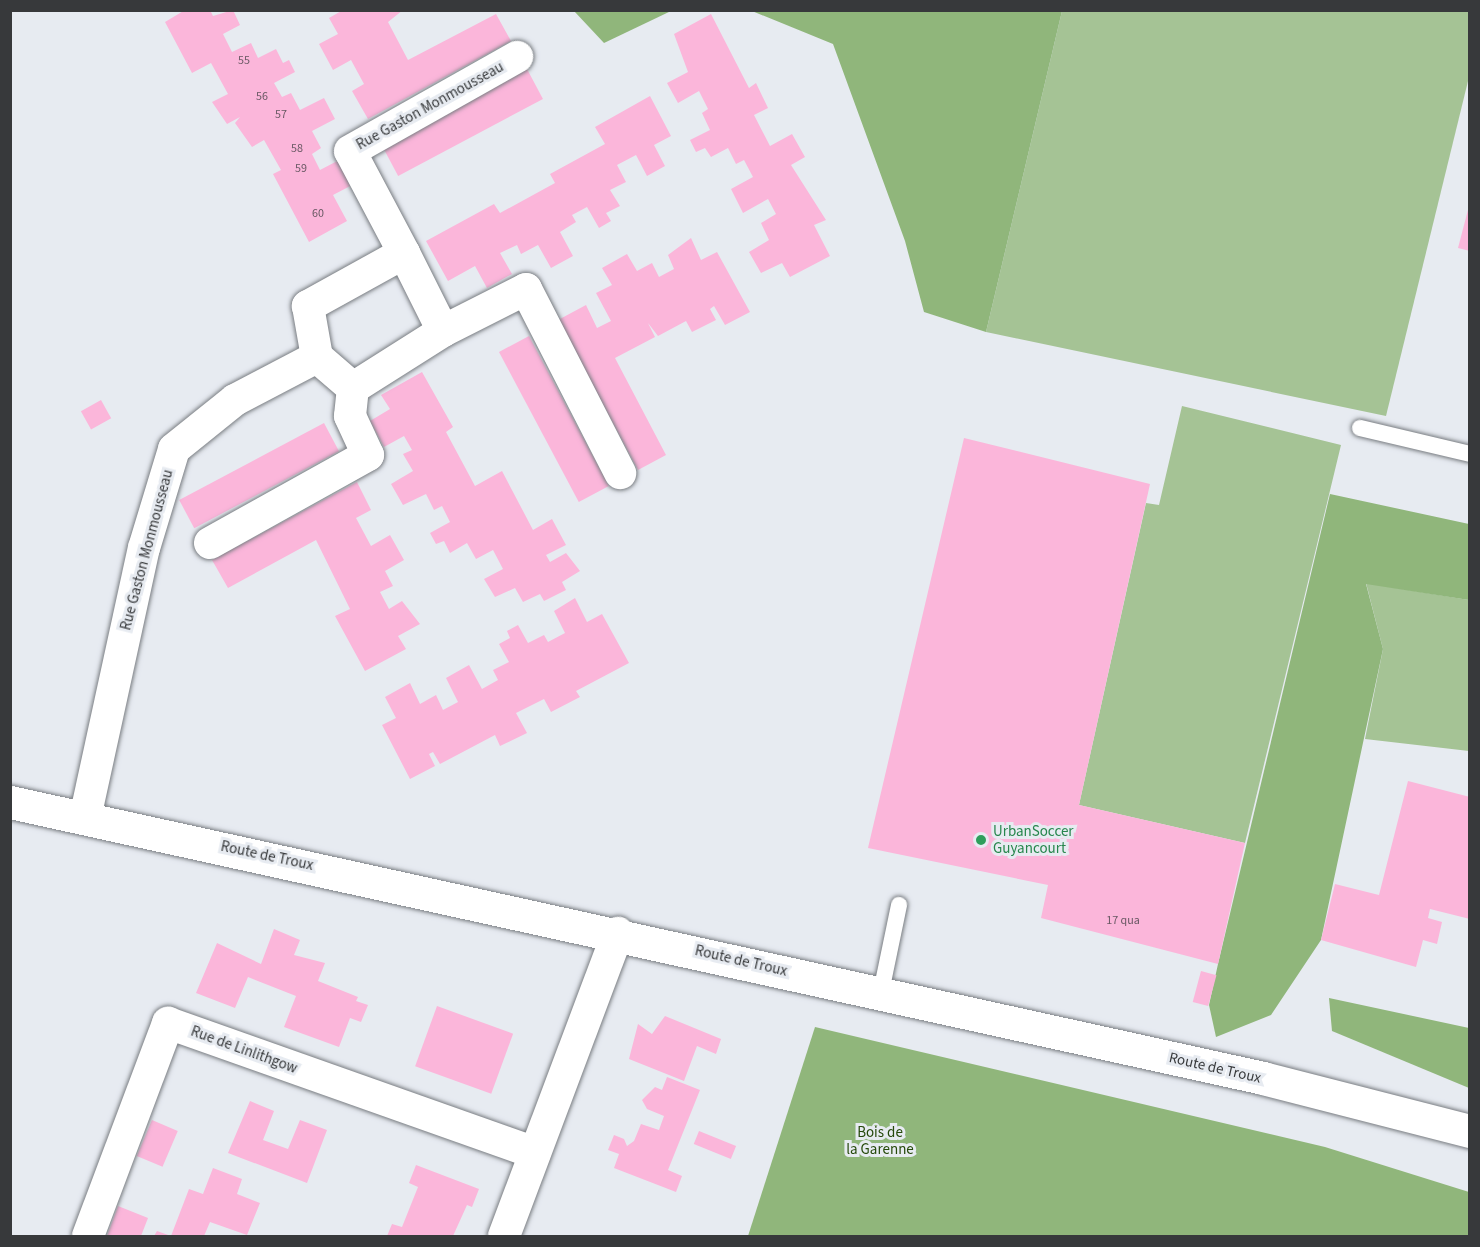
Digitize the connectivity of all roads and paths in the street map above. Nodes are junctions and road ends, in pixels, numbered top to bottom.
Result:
1 (517, 57) dead end
2 (404, 253) junction
3 (443, 332) junction
4 (317, 357) junction
5 (353, 388) junction
6 (1360, 428) dead end
7 (1470, 454) edge
8 (620, 473) dead end
9 (210, 543) dead end
10 (10, 802) edge
11 (85, 818) junction
12 (898, 905) dead end
13 (618, 933) junction
14 (881, 992) junction
15 (1470, 1131) edge
16 (535, 1153) junction
17 (88, 1236) edge
18 (504, 1236) edge

1 - 2 street, Rue Gaston Monmousseau
2 - 3 street, Rue Gaston Monmousseau
2 - 4 street
3 - 5 street
3 - 8 street
4 - 5 street
4 - 11 street, Rue Gaston Monmousseau
5 - 9 street
6 - 7 lane
10 - 11 street, Route de Troux
11 - 13 street, Route de Troux
12 - 14 lane
13 - 14 street, Route de Troux
13 - 16 street
14 - 15 street, Route de Troux
16 - 17 street, Rue de Linlithgow
16 - 18 street

